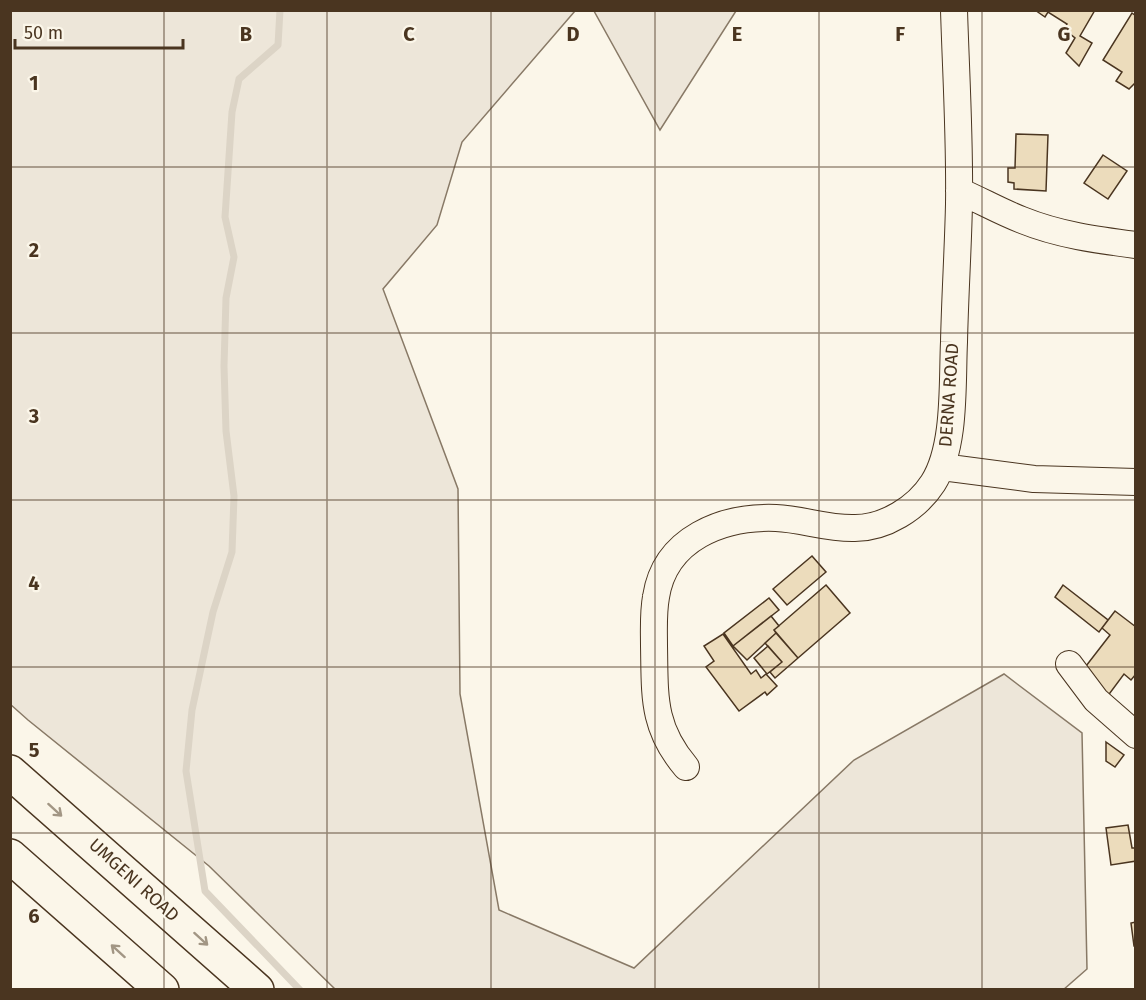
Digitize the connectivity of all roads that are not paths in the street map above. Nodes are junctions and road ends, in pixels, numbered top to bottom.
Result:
1 (954, 10) edge
2 (959, 191) junction
3 (1136, 245) edge
4 (942, 467) junction
5 (1136, 482) edge
6 (1069, 664) dead end
7 (1136, 735) edge
8 (686, 766) dead end
9 (10, 772) edge
10 (10, 855) edge
11 (162, 990) edge
12 (257, 990) edge

1 - 2 street, DERNA ROAD
2 - 3 street
2 - 4 street, DERNA ROAD
4 - 5 street
4 - 8 street, DERNA ROAD
6 - 7 street
9 -> 12 highway, UMGENI ROAD
11 -> 10 highway

